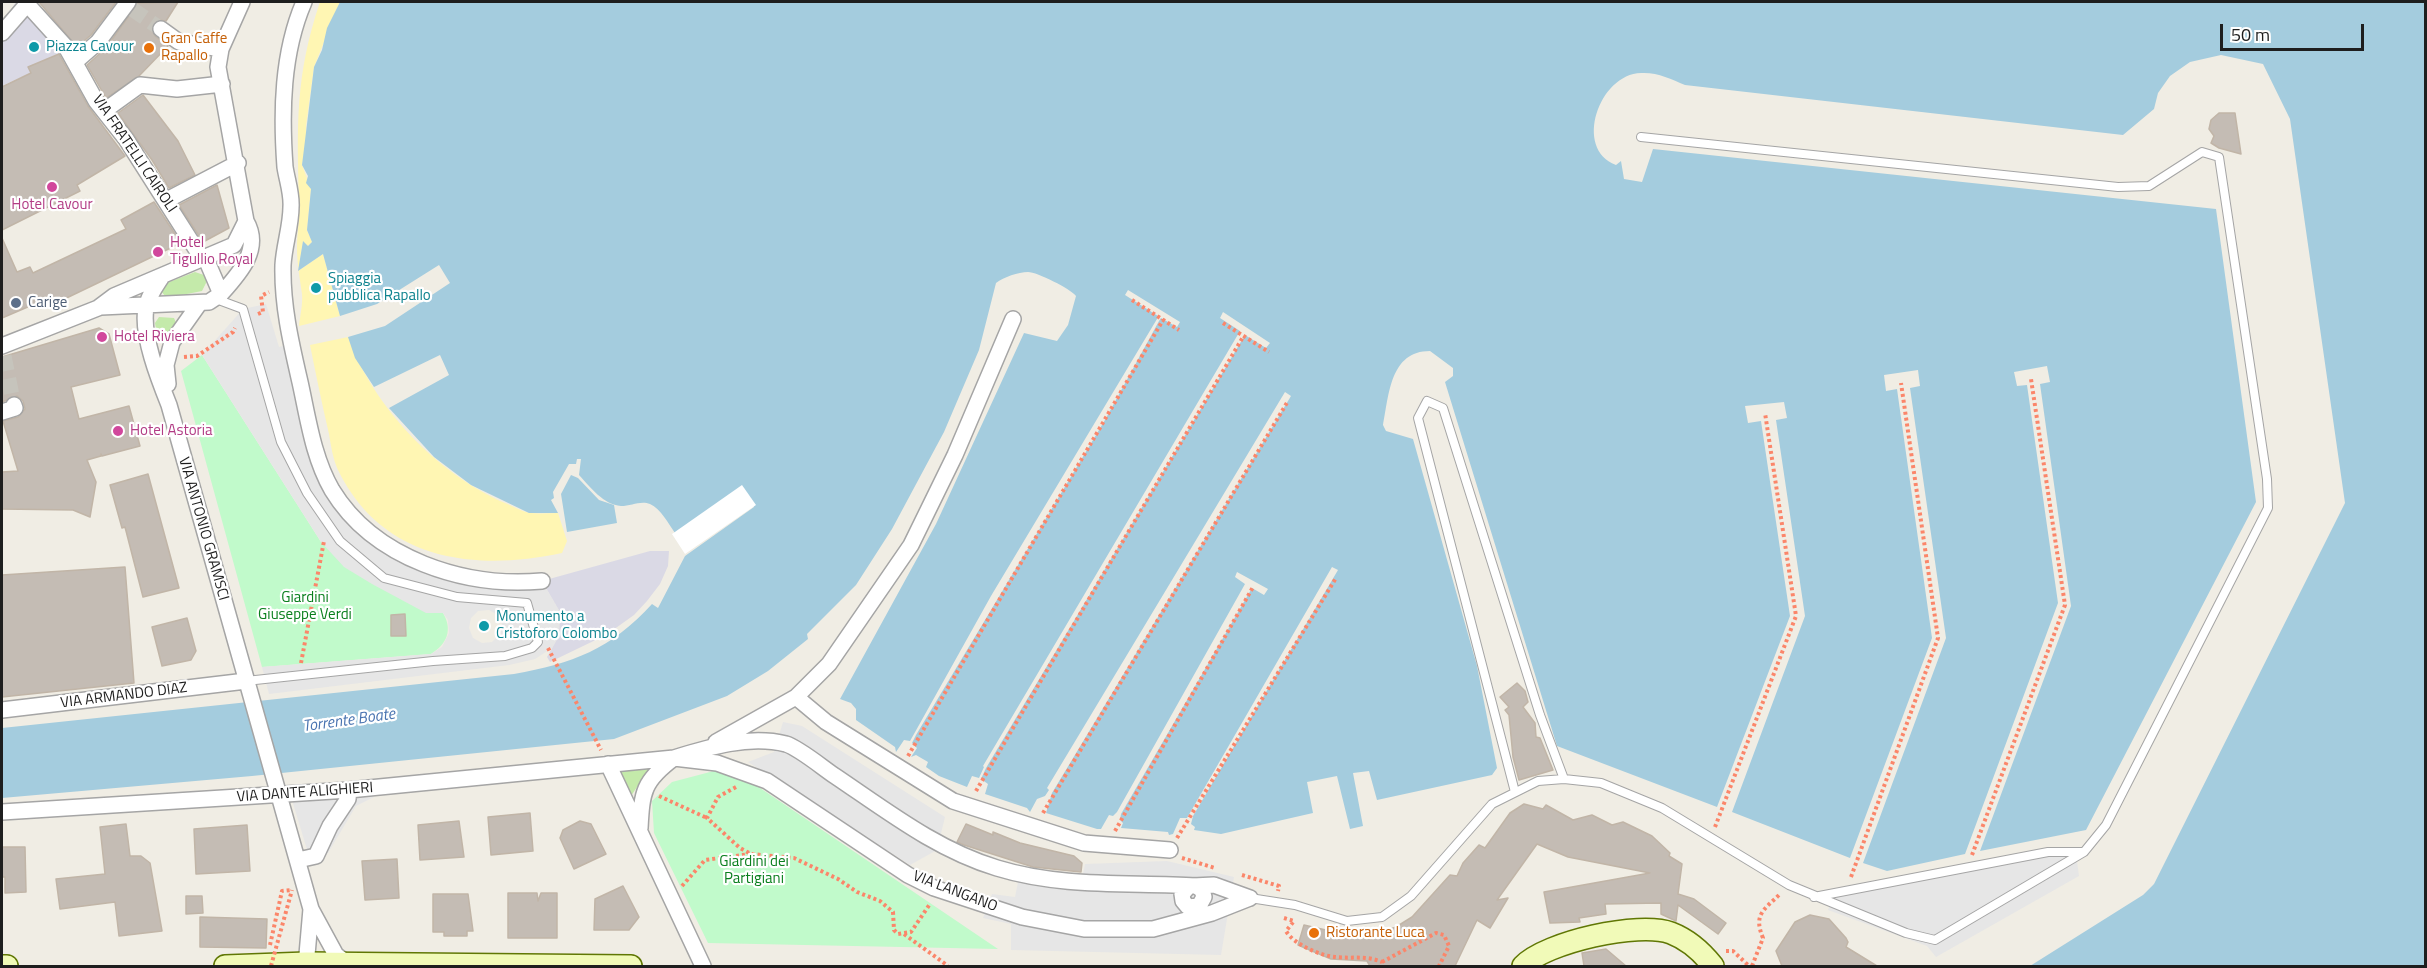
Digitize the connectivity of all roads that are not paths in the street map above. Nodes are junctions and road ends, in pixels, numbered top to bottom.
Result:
1 (242, 2) edge
2 (304, 2) edge
3 (28, 3) edge
4 (128, 5) edge
5 (161, 29) tunnel mouth
6 (2, 33) edge
7 (221, 49) junction
8 (75, 62) junction
9 (222, 84) junction
10 (104, 111) junction
11 (1641, 137) dead end
12 (238, 163) junction
13 (166, 200) junction
14 (246, 221) junction
15 (205, 259) junction
16 (161, 278) junction
17 (219, 296) junction
18 (199, 304) junction
19 (146, 307) junction
20 (98, 308) junction
21 (1013, 320) dead end
22 (2, 349) edge
23 (169, 405) junction
24 (542, 581) dead end
25 (246, 681) junction
26 (795, 697) junction
27 (2, 711) edge
28 (706, 748) junction
29 (674, 758) junction
30 (608, 764) junction
31 (1564, 779) junction
32 (350, 790) junction
33 (1515, 792) junction
34 (279, 795) junction
35 (2, 812) edge
36 (640, 828) junction
37 (1170, 850) road end
38 (2084, 852) junction
39 (298, 860) junction
40 (1191, 886) junction
41 (1204, 897) junction
42 (1814, 897) junction
43 (1251, 898) junction
44 (1183, 901) junction
45 (310, 909) junction
46 (1194, 918) junction
47 (1717, 959) edge
48 (347, 963) junction
49 (306, 965) edge
50 (2, 966) edge
51 (8, 966) edge
52 (225, 966) edge
53 (265, 966) edge
54 (469, 966) edge
55 (615, 966) edge
56 (631, 966) edge
57 (703, 966) edge
58 (1522, 966) edge

1 - 7 street
2 - 24 street
3 - 6 street
3 - 8 street, VIA FRATELLI CAIROLI
4 - 8 street
5 - 7 street
7 - 9 street
8 - 10 street, VIA FRATELLI CAIROLI
9 - 10 street
9 - 12 street
10 - 13 street, VIA FRATELLI CAIROLI
11 - 38 lane
12 - 13 street
12 - 14 street
13 - 15 street, VIA FRATELLI CAIROLI
14 - 15 street
14 - 17 street
15 - 16 street
15 - 17 street, VIA FRATELLI CAIROLI
16 - 19 street
16 - 20 street
17 - 18 street
17 - 25 lane
18 - 19 street
18 - 23 street
19 - 20 street
19 - 23 street, VIA ANTONIO GRAMSCI
20 - 22 street
21 - 26 street
23 - 25 street, VIA ANTONIO GRAMSCI
25 - 27 street, VIA ARMANDO DIAZ
25 - 34 street, VIA ANTONIO GRAMSCI
26 - 28 street
26 - 37 street
28 - 29 street, VIA LANGANO
28 - 40 street, VIA LANGANO
29 - 30 street, VIA LANGANO
29 - 36 street
29 - 46 street, VIA LANGANO
30 - 32 street, VIA DANTE ALIGHIERI
30 - 36 street
31 - 33 lane
31 - 33 lane
31 - 42 lane
32 - 34 street, VIA DANTE ALIGHIERI
32 - 39 street
33 - 43 lane
34 - 35 street, VIA DANTE ALIGHIERI
34 - 39 street, VIA ANTONIO GRAMSCI
36 - 57 street
38 - 42 lane
38 - 42 lane
39 - 45 street, VIA ANTONIO GRAMSCI
40 - 41 street
40 - 43 street, VIA LANGANO
40 - 44 street
41 - 44 street
41 - 46 street
43 - 46 street, VIA LANGANO
44 - 46 street
45 - 48 street
45 - 49 street
47 - 58 main road
48 - 49 main road
48 - 54 main road
49 - 53 main road
50 - 51 main road
52 - 53 main road
54 - 55 main road
55 - 56 main road

